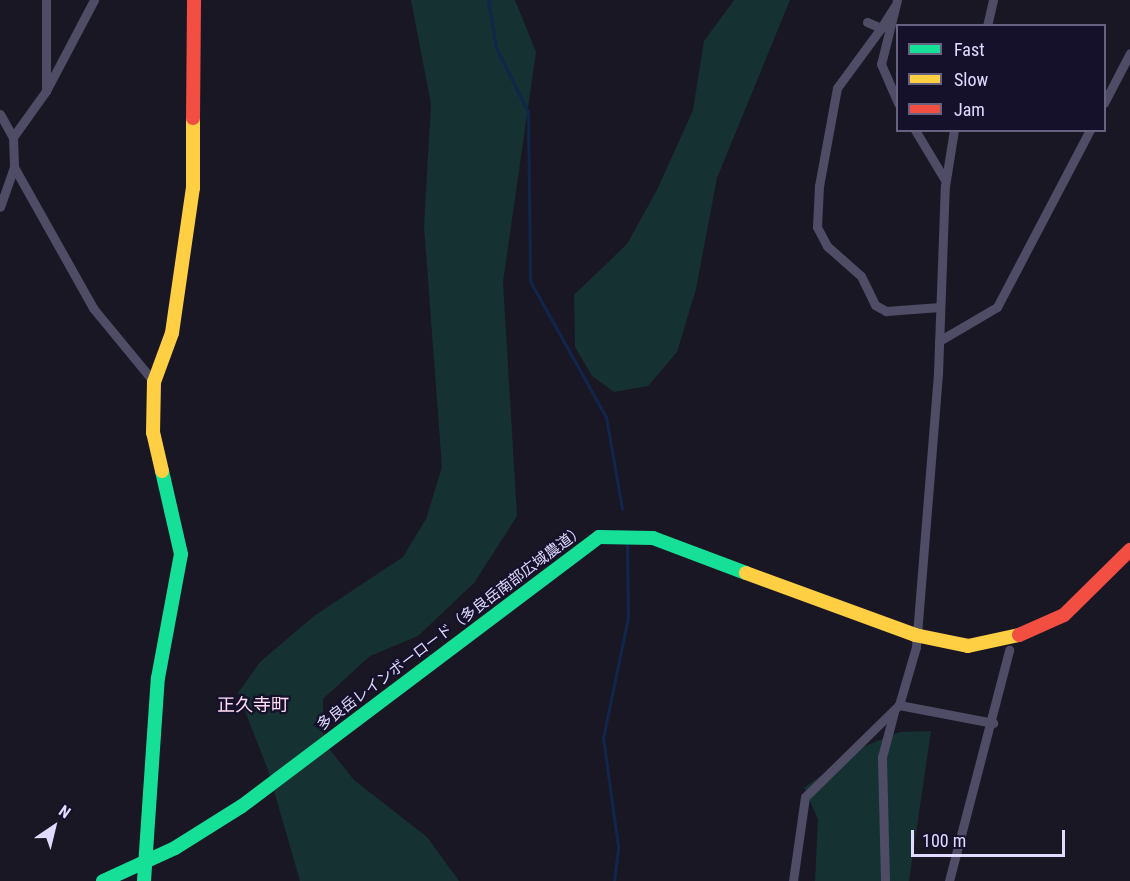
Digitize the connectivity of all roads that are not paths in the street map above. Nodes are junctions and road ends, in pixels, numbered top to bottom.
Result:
1 (46, 0) edge
2 (94, 0) edge
3 (194, 0) edge
4 (993, 0) edge
5 (896, 1) edge
6 (867, 22) dead end
7 (987, 24) edge
8 (881, 28) junction
9 (1130, 53) edge
10 (46, 91) junction
11 (1106, 99) edge
12 (896, 101) edge
13 (0, 114) edge
14 (916, 132) edge
15 (954, 132) edge
16 (1089, 132) edge
17 (13, 137) junction
18 (14, 167) junction
19 (945, 180) junction
20 (0, 207) edge
21 (940, 307) junction
22 (939, 341) junction
23 (154, 382) junction
24 (1130, 550) edge
25 (915, 635) junction
26 (1009, 650) dead end
27 (897, 707) junction
28 (993, 723) junction
29 (144, 864) junction
30 (103, 881) edge
31 (144, 881) edge
32 (793, 881) edge
33 (885, 881) edge
34 (949, 881) edge

1 - 10 street
2 - 10 street
3 - 23 street
4 - 7 street
5 - 8 street
5 - 12 street
6 - 8 street
8 - 21 street
9 - 11 street
10 - 17 street
13 - 17 street
14 - 19 street
15 - 19 street
16 - 22 street
17 - 18 street
18 - 20 street
18 - 23 street
19 - 21 street
21 - 22 street
22 - 25 street
23 - 29 street
24 - 25 street, 多良岳レインボーロード（多良岳南部広域農道）
25 - 27 street
25 - 29 street, 多良岳レインボーロード（多良岳南部広域農道）
26 - 28 street
27 - 28 street
27 - 32 street
27 - 33 street
28 - 34 street
29 - 30 street, 多良岳レインボーロード（多良岳南部広域農道）
29 - 31 street

